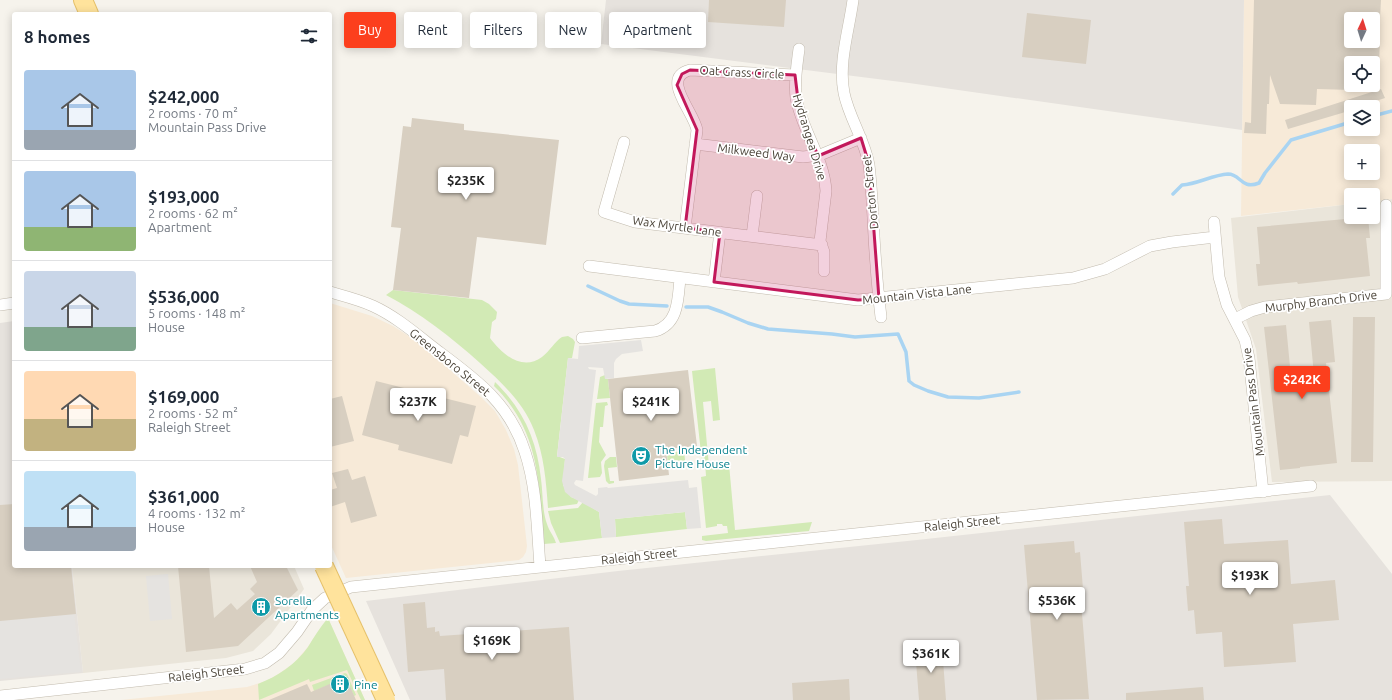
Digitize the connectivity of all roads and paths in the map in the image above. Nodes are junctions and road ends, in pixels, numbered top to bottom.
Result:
1 (83, 0) edge
2 (853, 0) edge
3 (88, 12) edge
4 (799, 49) dead end
5 (795, 75) junction
6 (861, 138) junction
7 (624, 142) dead end
8 (695, 144) junction
9 (817, 155) junction
10 (757, 196) dead end
11 (1386, 205) dead end
12 (1214, 222) dead end
13 (685, 228) junction
14 (720, 232) junction
15 (752, 236) junction
16 (1216, 237) junction
17 (822, 245) junction
18 (589, 266) dead end
19 (824, 271) dead end
20 (680, 278) junction
21 (714, 282) junction
22 (332, 293) edge
23 (879, 299) junction
24 (12, 303) edge
25 (0, 304) edge
26 (881, 317) dead end
27 (1235, 319) junction
28 (582, 338) dead end
29 (1311, 486) dead end
30 (1263, 492) junction
31 (540, 566) junction
32 (325, 568) edge
33 (0, 696) edge
34 (386, 700) edge

1 - 3 main road
2 - 6 street, Dorton Street
4 - 5 street, Hydrangea Drive
5 - 8 street, Oat Grass Circle
5 - 9 street, Hydrangea Drive
6 - 9 street, Milkweed Way
6 - 23 street, Dorton Street
7 - 13 street, Wax Myrtle Lane
8 - 9 street, Milkweed Way
8 - 13 street, Oat Grass Circle
9 - 17 street, Hydrangea Drive
10 - 15 street
11 - 27 street, Murphy Branch Drive
12 - 16 street, Mountain Pass Drive
13 - 14 street, Wax Myrtle Lane
14 - 15 street, Wax Myrtle Lane
14 - 21 street
15 - 17 street, Wax Myrtle Lane
16 - 23 street, Mountain Vista Lane
16 - 27 street, Mountain Pass Drive
17 - 19 street, Hydrangea Drive
18 - 20 street, Mountain Vista Lane
20 - 21 street, Mountain Vista Lane
20 - 28 street
21 - 23 street, Mountain Vista Lane
22 - 31 street, Greensboro Street
23 - 26 street, Dorton Street
24 - 25 street
27 - 30 street, Mountain Pass Drive
29 - 30 street, Raleigh Street
30 - 31 street, Raleigh Street
31 - 33 street, Raleigh Street
32 - 34 main road, bridge

